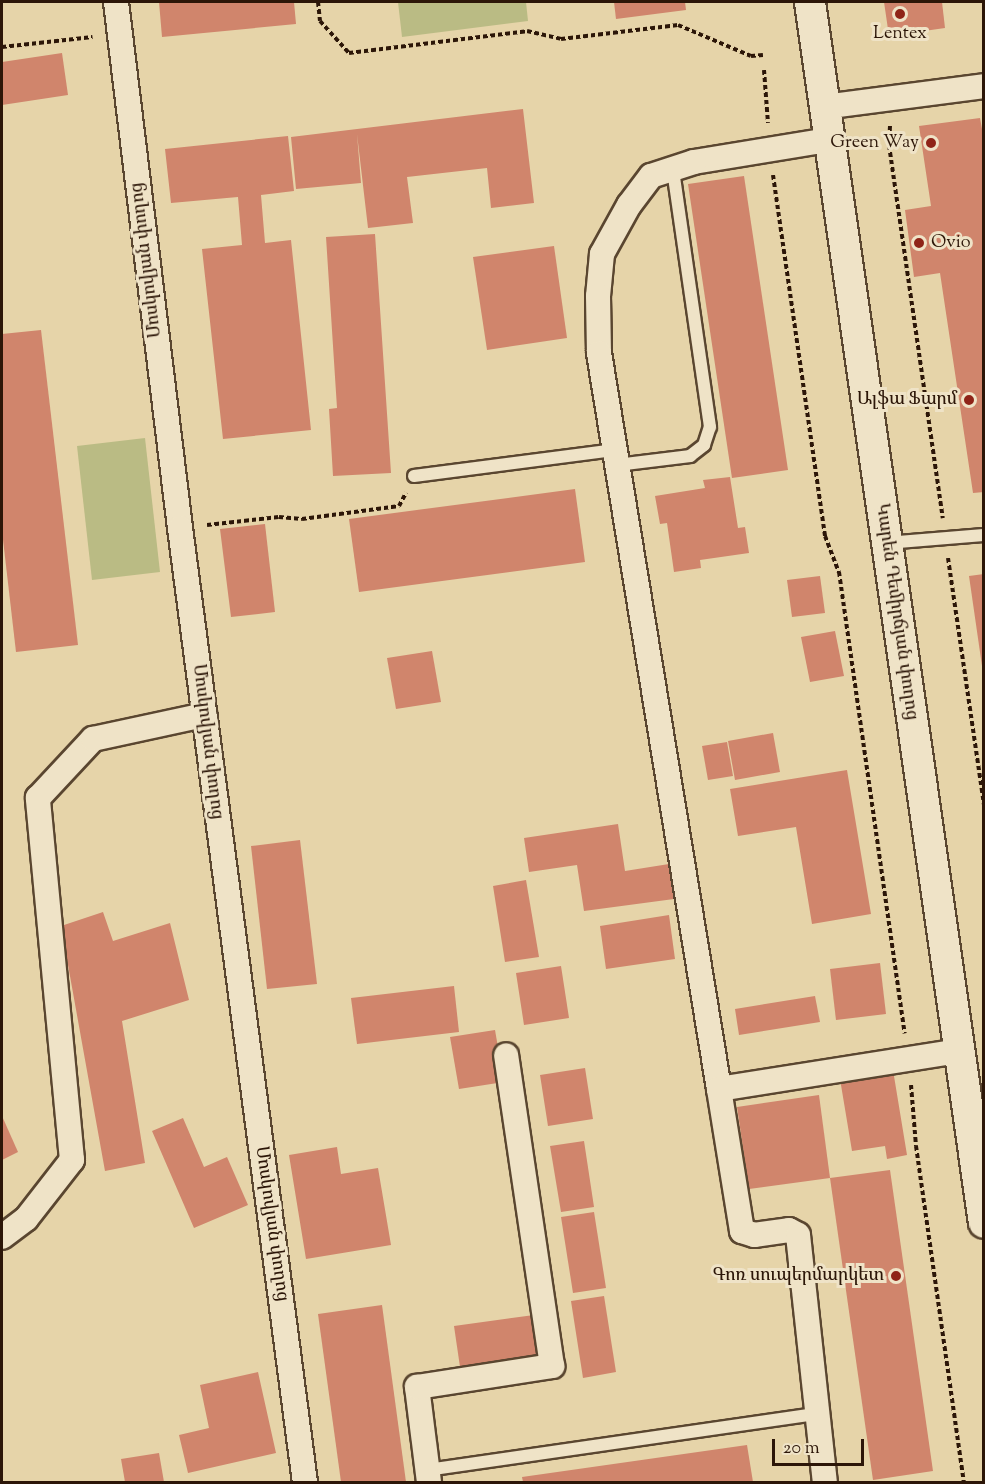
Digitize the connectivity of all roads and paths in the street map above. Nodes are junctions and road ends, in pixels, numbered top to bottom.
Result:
1 (116, 2) edge
2 (318, 2) edge
3 (810, 2) edge
4 (120, 33) junction
5 (2, 47) edge
6 (763, 55) dead end
7 (764, 70) dead end
8 (984, 86) edge
9 (823, 107) junction
10 (889, 126) dead end
11 (828, 140) junction
12 (770, 149) junction
13 (673, 169) junction
14 (616, 458) junction
15 (414, 476) joint
16 (180, 528) junction
17 (984, 535) edge
18 (945, 538) junction
19 (885, 543) junction
20 (204, 715) junction
21 (984, 804) edge
22 (958, 1051) junction
23 (506, 1055) dead end
24 (908, 1059) junction
25 (719, 1089) junction
26 (977, 1127) edge
27 (984, 1223) edge
28 (2, 1238) edge
29 (818, 1414) junction
30 (428, 1476) edge
31 (305, 1482) edge
32 (825, 1482) edge
33 (964, 1482) edge

1 - 4 street, Մոսկովյան փողոց
2 - 6 path
3 - 9 street, Կարեն Դեմիրճյան փողոց
4 - 5 path
4 - 16 street, Մոսկովյան փողոց
7 - 12 path
8 - 9 street
9 - 11 street, Կարեն Դեմիրճյան փողոց
10 - 18 path
11 - 12 street
11 - 19 street, Կարեն Դեմիրճյան փողոց
12 - 13 street
12 - 24 path
13 - 14 street
13 - 14 lane
14 - 15 lane
14 - 25 street
15 - 16 path
16 - 20 street, Մոսկովյան փողոց
17 - 18 lane
18 - 19 lane
18 - 21 path
19 - 22 street, Կարեն Դեմիրճյան փողոց
20 - 28 street
20 - 31 street, Մոսկովյան փողոց
22 - 24 street
22 - 26 street, Կարեն Դեմիրճյան փողոց
23 - 30 street
24 - 25 street
24 - 33 path
25 - 29 street
26 - 27 street, Կարեն Դեմիրճյան փողոց
29 - 30 lane
29 - 32 street

